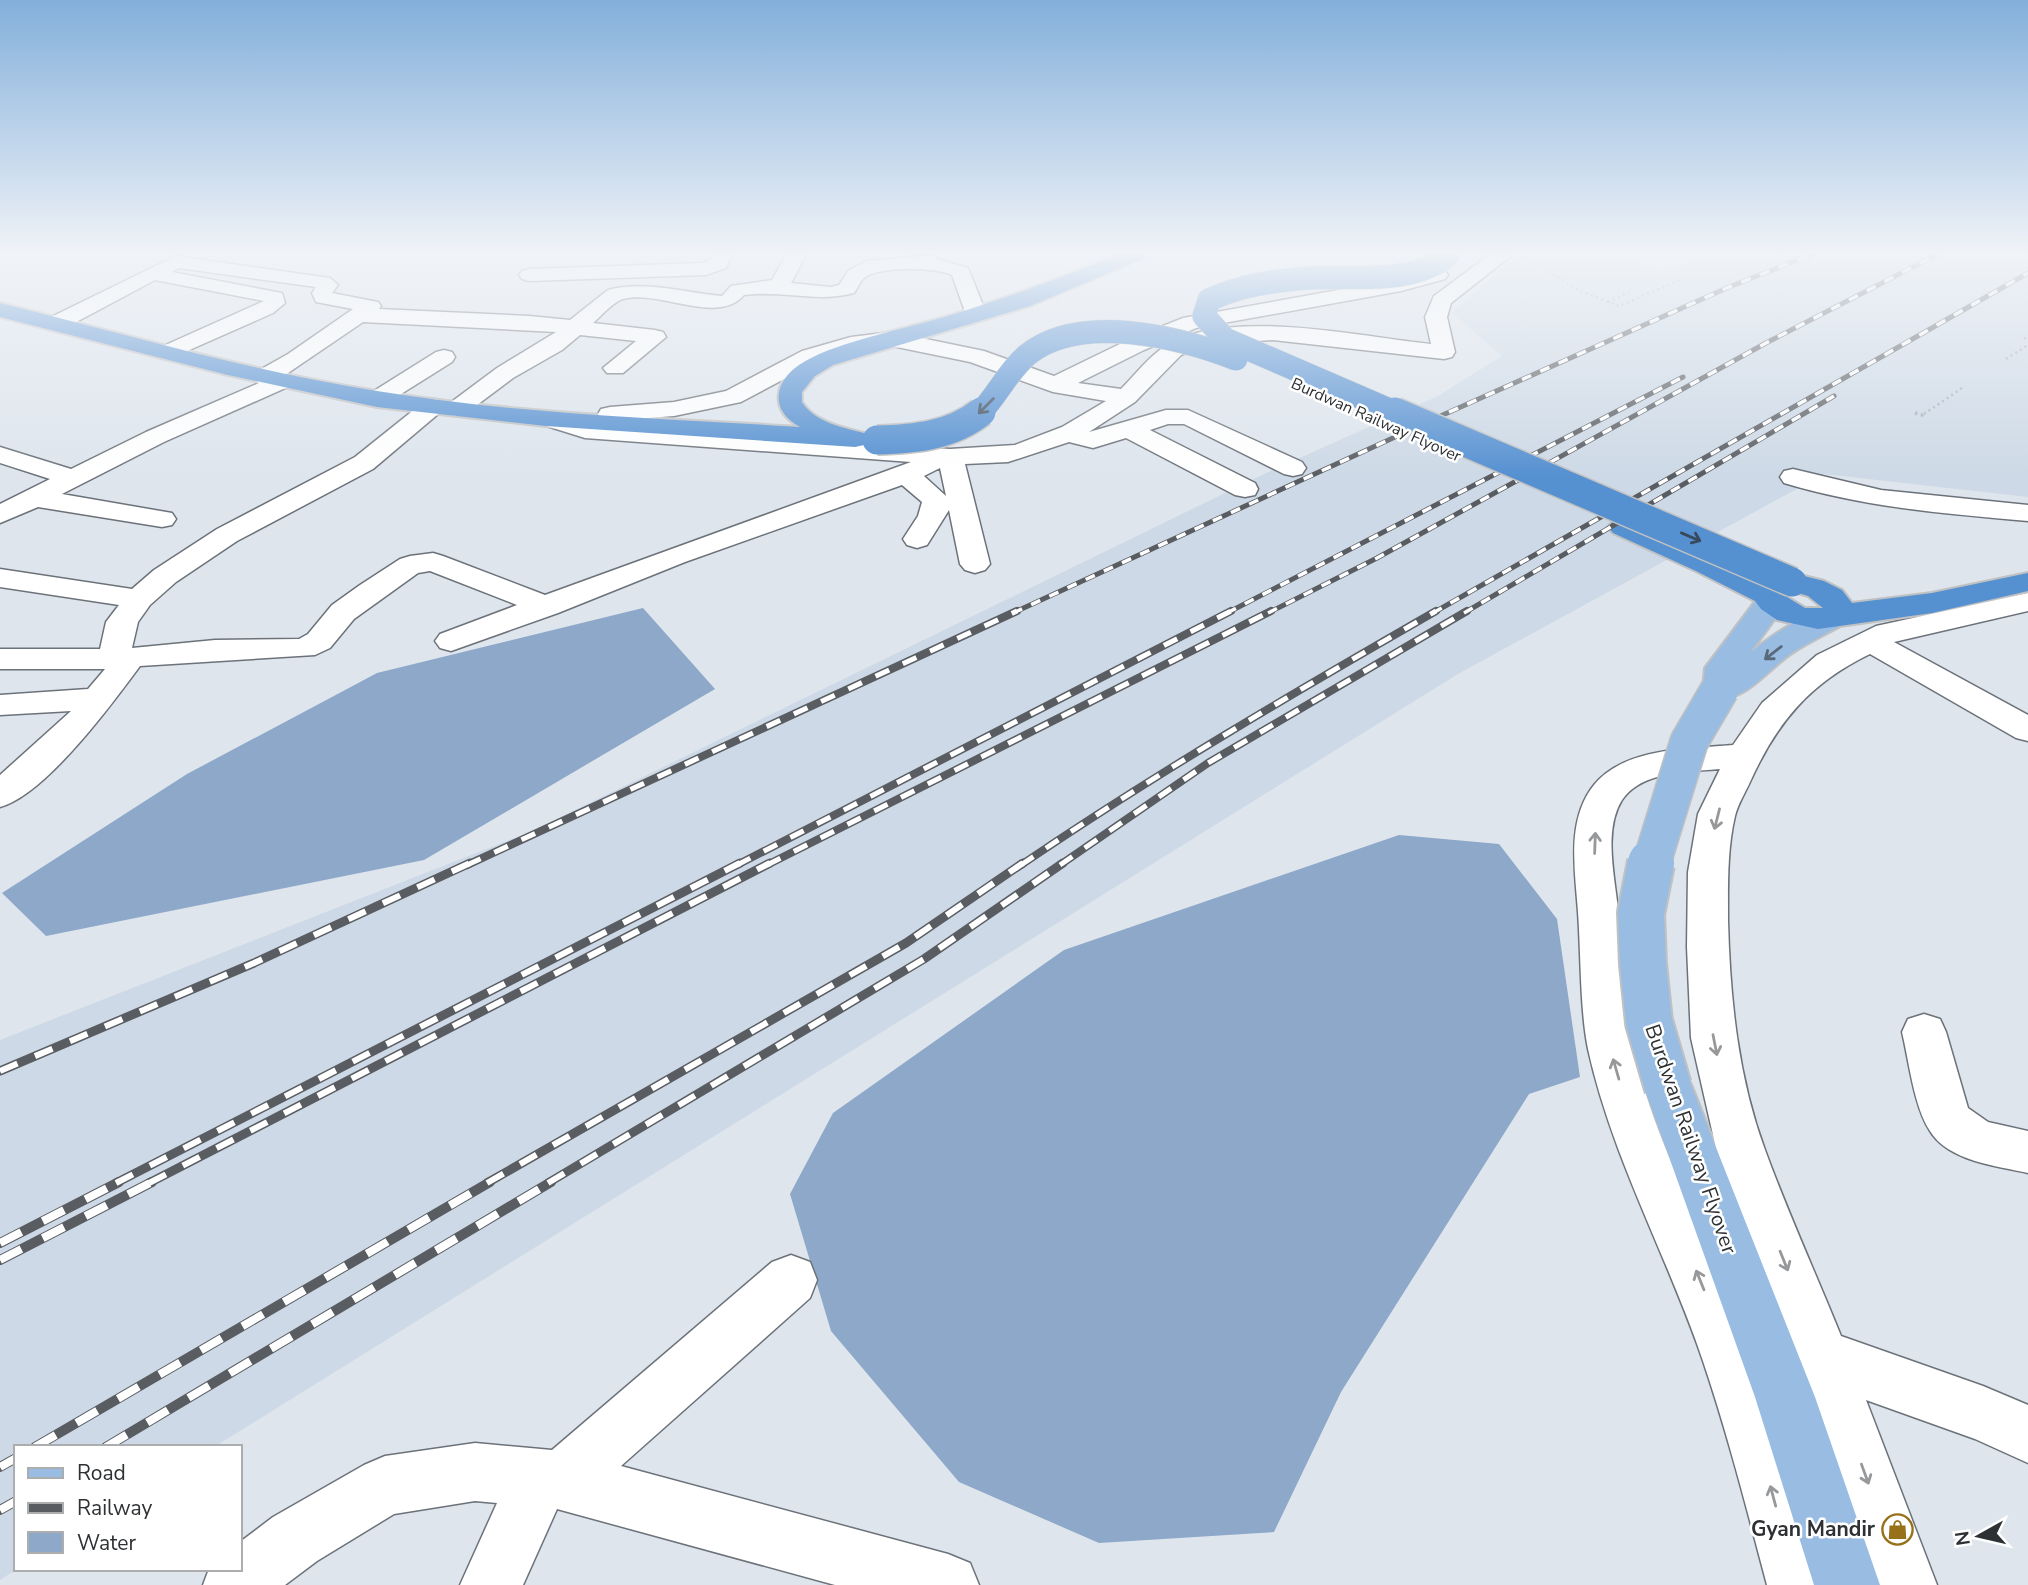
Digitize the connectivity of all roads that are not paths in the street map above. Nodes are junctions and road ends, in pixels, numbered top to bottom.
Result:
1 (80, 329) edge
2 (221, 329) edge
3 (338, 329) edge
4 (573, 329) edge
5 (599, 329) edge
6 (927, 329) edge
7 (1176, 329) edge
8 (1213, 329) edge
9 (1439, 329) edge
10 (892, 339) junction
11 (169, 352) junction
12 (444, 358) dead end
13 (615, 368) dead end
14 (273, 379) junction
15 (1055, 385) junction
16 (789, 388) junction
17 (1126, 397) junction
18 (377, 399) junction
19 (445, 408) junction
20 (554, 418) junction
21 (670, 428) junction
22 (1129, 429) junction
23 (1071, 432) junction
24 (866, 440) junction
25 (0, 455) edge
26 (946, 457) junction
27 (1293, 468) dead end
28 (905, 475) junction
29 (1793, 477) dead end
30 (74, 478) junction
31 (1245, 489) dead end
32 (34, 498) junction
33 (2028, 513) edge
34 (0, 515) edge
35 (162, 519) dead end
36 (918, 539) dead end
37 (975, 564) dead end
38 (0, 578) edge
39 (2028, 582) edge
40 (1776, 593) junction
41 (139, 599) junction
42 (2028, 602) edge
43 (547, 606) junction
44 (1830, 608) junction
45 (451, 641) dead end
46 (1870, 641) junction
47 (122, 658) junction
48 (0, 659) edge
49 (1720, 690) junction
50 (99, 699) junction
51 (0, 705) edge
52 (2028, 730) edge
53 (1744, 756) junction
54 (0, 795) edge
55 (1924, 1032) dead end
56 (2028, 1152) edge
57 (791, 1280) dead end
58 (1822, 1357) junction
59 (2028, 1434) edge
60 (551, 1480) junction
61 (234, 1585) edge
62 (491, 1585) edge
63 (948, 1585) edge
64 (1798, 1585) edge
65 (1847, 1585) edge
66 (1906, 1585) edge

1 - 11 highway
2 - 11 street
3 - 14 street
4 - 19 street
5 - 13 street
6 - 10 highway
7 - 15 street
8 -> 40 highway, Burdwan Railway Flyover, bridge
9 - 17 street
10 - 15 street
10 - 16 highway
10 - 20 street
11 - 14 highway
12 - 18 street
14 - 18 highway
14 - 30 street
15 - 17 street
16 - 21 highway
16 - 24 highway
17 - 23 street
18 - 19 highway
19 - 20 highway
19 - 41 street
20 - 21 highway
20 - 26 street
21 - 24 highway
22 - 23 street
22 - 27 street
22 - 31 street
23 - 26 street
40 -> 24 highway, Burdwan Railway Flyover, bridge
25 - 30 street
26 - 28 street
26 - 37 street
28 - 36 street
28 - 43 street
29 - 33 street
30 - 32 street
32 - 34 street
32 - 35 street
38 - 41 street
39 - 44 highway, Burdwan Railway Flyover
40 - 44 highway, Burdwan Railway Flyover
40 - 49 main road, Burdwan Railway Flyover
41 - 47 street
42 - 46 street
43 - 45 street
43 - 47 street
44 -> 49 main road, Burdwan Railway Flyover
46 - 52 street
46 - 53 street
47 - 48 street
47 - 50 street
49 - 65 main road, Burdwan Railway Flyover, bridge
50 - 51 street
50 - 54 street
53 -> 58 street
64 -> 53 street
55 - 56 street
57 - 60 street
58 - 59 street
58 -> 66 street
60 - 61 street
60 - 62 street
60 - 63 street

